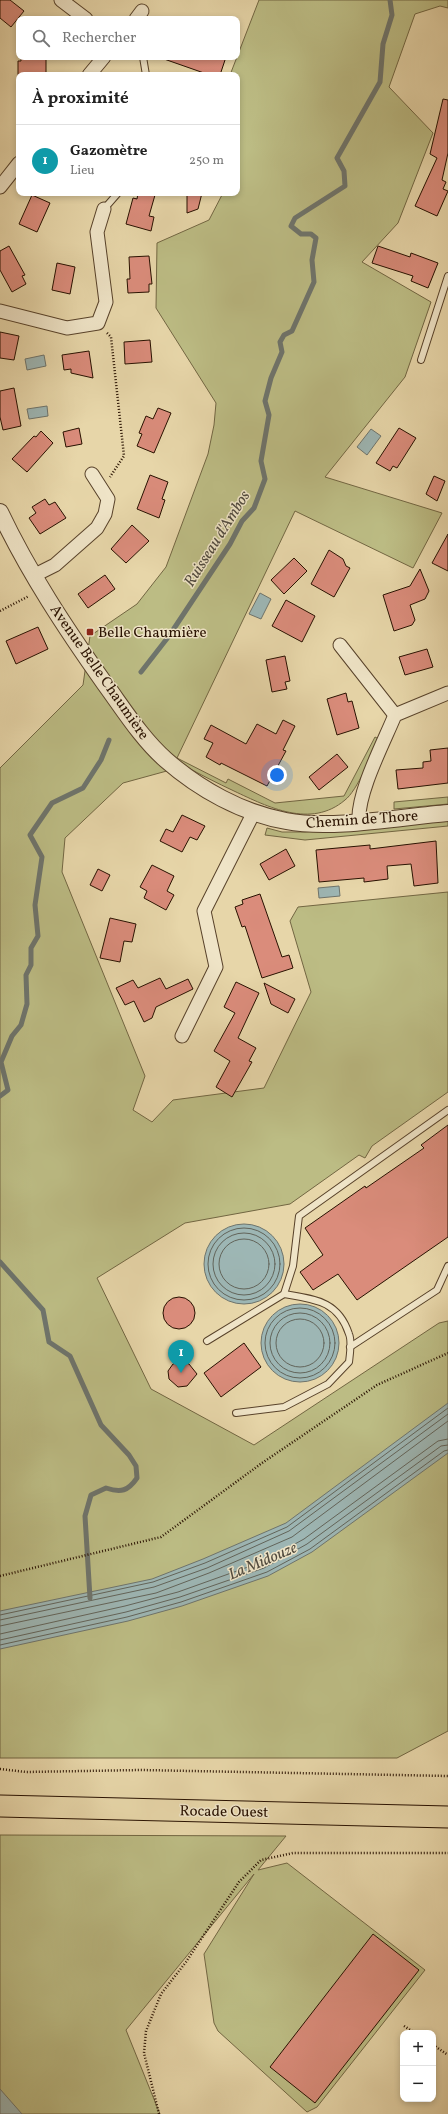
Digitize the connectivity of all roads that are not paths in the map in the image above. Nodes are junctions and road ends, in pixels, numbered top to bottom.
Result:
1 (61, 0) edge
2 (82, 16) edge
3 (102, 60) edge
4 (143, 60) edge
5 (92, 72) edge
6 (145, 72) edge
7 (16, 167) edge
8 (0, 187) edge
9 (115, 196) edge
10 (104, 209) joint
11 (448, 276) edge
12 (0, 311) edge
13 (421, 360) dead end
14 (92, 474) dead end
15 (0, 512) edge
16 (33, 576) junction
17 (340, 645) dead end
18 (448, 693) edge
19 (395, 715) junction
20 (254, 812) junction
21 (448, 813) edge
22 (359, 821) junction
23 (182, 1036) dead end
24 (448, 1110) edge
25 (448, 1266) edge
26 (284, 1294) junction
27 (207, 1341) dead end
28 (350, 1347) junction
29 (236, 1413) dead end
30 (0, 1806) edge
31 (448, 1816) edge

1 - 2 street
3 - 5 street
4 - 6 lane
7 - 8 street
9 - 10 lane
10 - 12 street
11 - 13 lane
14 - 16 street
15 - 16 street, Avenue Belle Chaumière
16 - 20 street, Avenue Belle Chaumière
17 - 19 street
18 - 19 street
19 - 22 street
20 - 22 street, Chemin de Thore
20 - 23 street
21 - 22 street, Chemin de Thore
24 - 26 lane
25 - 28 lane
26 - 27 lane
26 - 28 lane
28 - 29 lane
30 - 31 main road, Rocade Ouest

